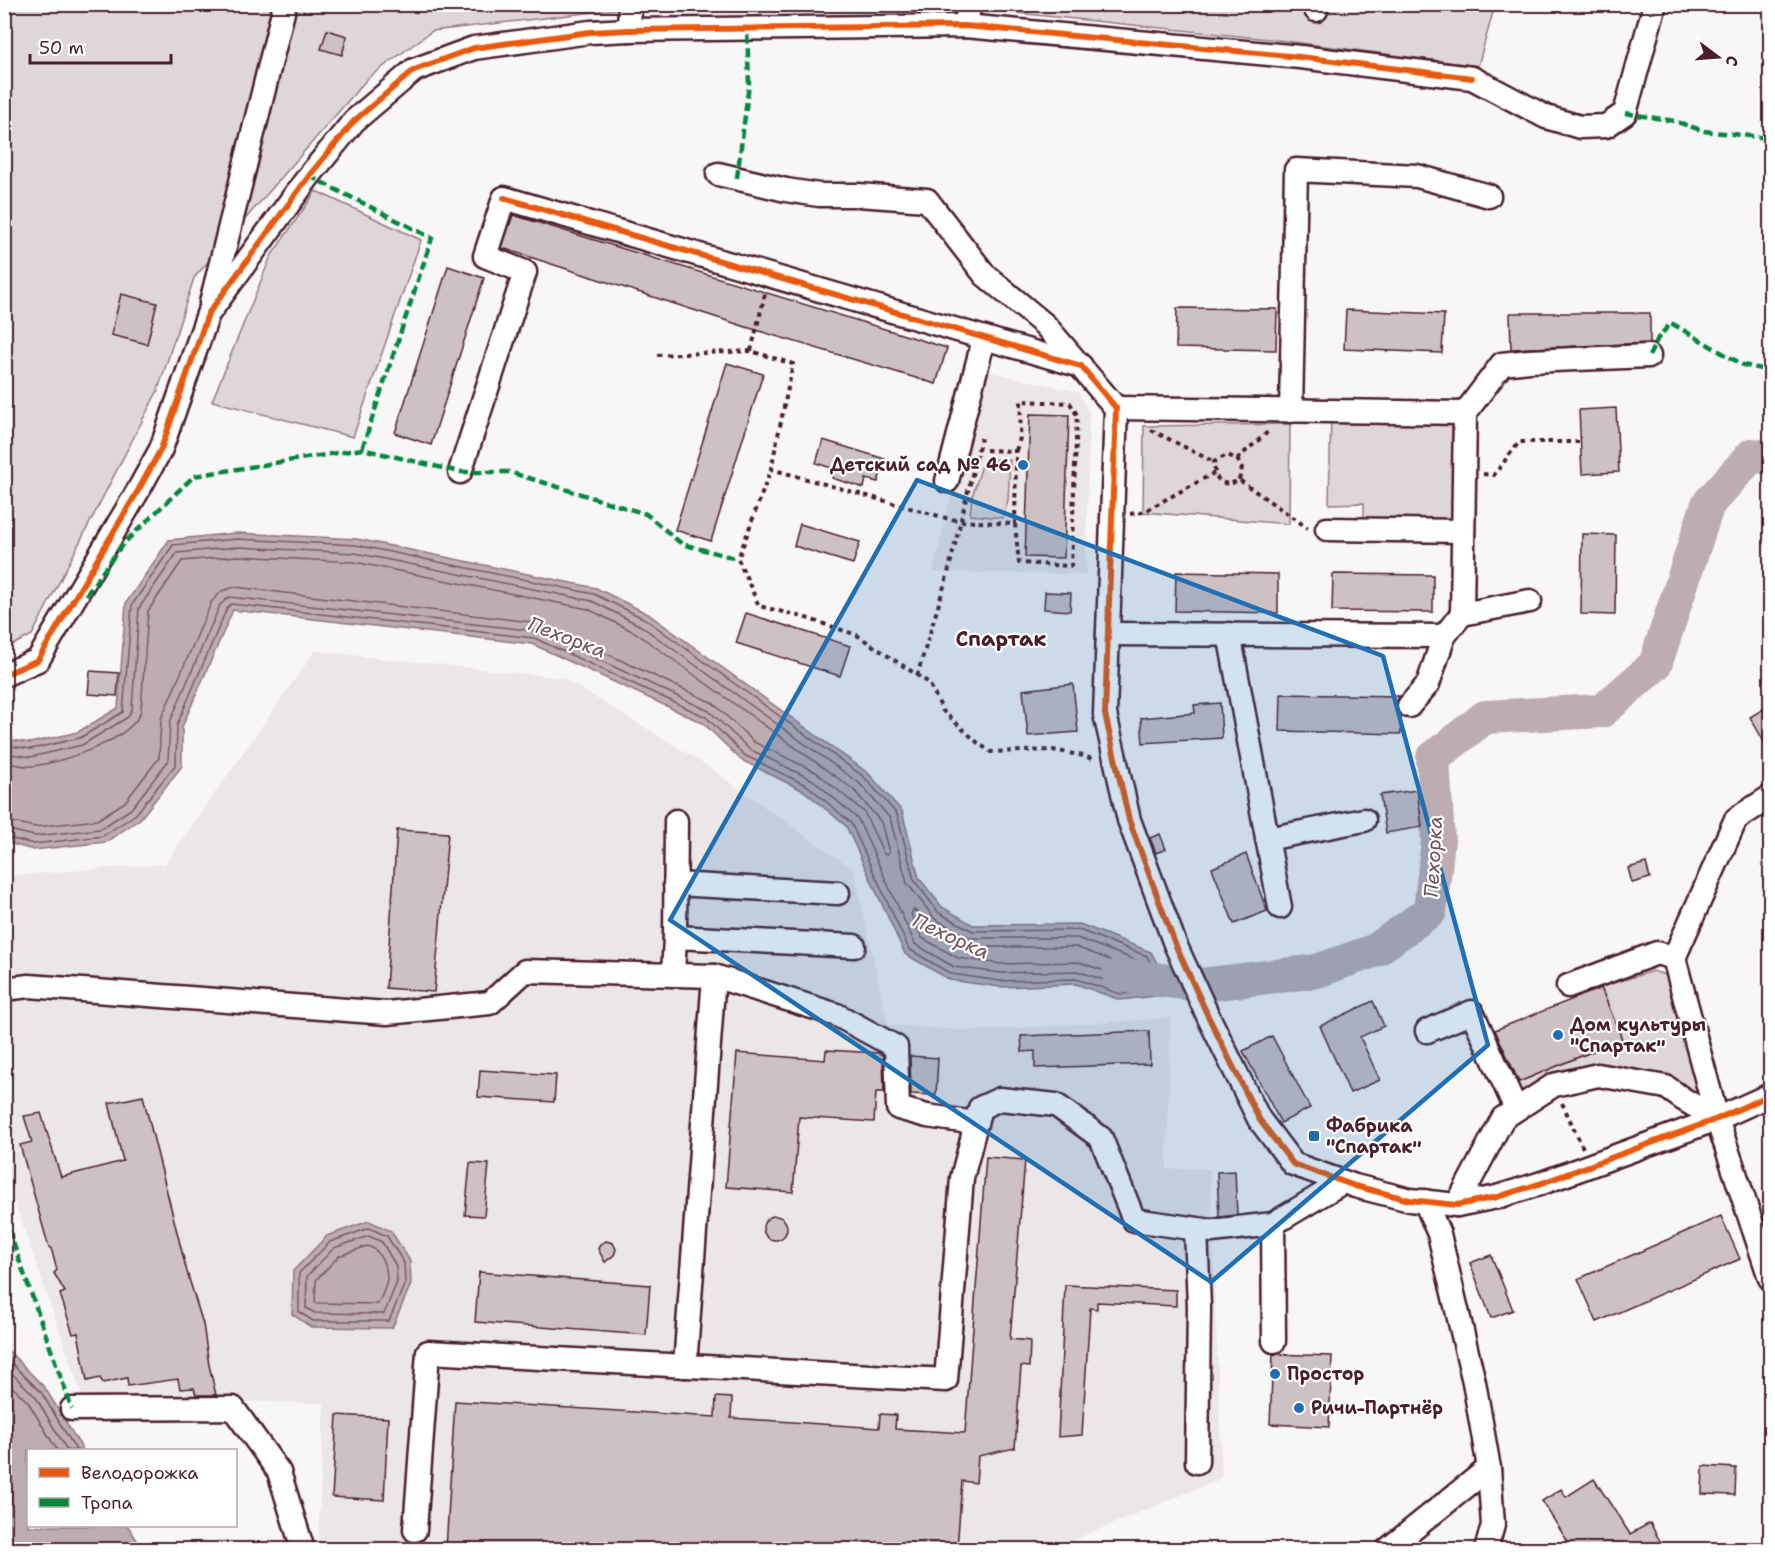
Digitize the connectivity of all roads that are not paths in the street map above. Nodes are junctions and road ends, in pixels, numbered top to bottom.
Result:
1 (285, 4) edge
2 (630, 4) edge
3 (1655, 4) edge
4 (967, 15) edge
5 (629, 30) junction
6 (718, 174) dead end
7 (1489, 196) dead end
8 (208, 314) junction
9 (984, 338) junction
10 (1649, 356) dead end
11 (1081, 366) junction
12 (1291, 411) junction
13 (1465, 413) junction
14 (1116, 417) junction
15 (460, 472) dead end
16 (947, 481) dead end
17 (1327, 529) road end
18 (1463, 531) junction
19 (1530, 601) dead end
20 (1462, 614) junction
21 (1108, 634) junction
22 (1228, 634) junction
23 (1444, 636) junction
24 (4, 675) edge
25 (1409, 706) dead end
26 (1770, 797) edge
27 (1364, 820) dead end
28 (676, 821) dead end
29 (1267, 839) junction
30 (675, 884) junction
31 (838, 893) dead end
32 (1280, 907) dead end
33 (675, 937) junction
34 (854, 946) dead end
35 (1674, 958) junction
36 (674, 975) junction
37 (714, 976) junction
38 (1568, 986) dead end
39 (4, 989) edge
40 (1427, 1031) dead end
41 (1770, 1095) edge
42 (1516, 1109) junction
43 (1717, 1119) junction
44 (976, 1123) junction
45 (1343, 1182) junction
46 (1425, 1201) junction
47 (1457, 1205) junction
48 (1273, 1224) junction
49 (1196, 1228) junction
50 (1770, 1278) edge
51 (1274, 1341) dead end
52 (685, 1366) junction
53 (72, 1409) dead end
54 (1197, 1462) dead end
55 (1489, 1468) junction
56 (415, 1530) dead end
57 (303, 1550) edge
58 (1387, 1550) edge
59 (1486, 1550) edge

1 - 8 street
2 - 5 street
3 - 4 street
4 - 5 street
5 - 8 street
6 - 11 street
7 - 12 street
8 - 24 street
9 - 11 street
9 - 15 street
9 - 16 street
10 - 13 street
11 - 14 street
12 - 13 street
12 - 14 street
13 - 18 street
14 - 21 street
17 - 18 street
18 - 20 street
19 - 20 street
20 - 23 street
21 - 22 street
21 - 45 street
22 - 23 street
22 - 29 street
23 - 25 street
26 - 35 street
27 - 29 street
28 - 30 street
29 - 32 street
30 - 31 street
30 - 33 street
33 - 34 street
33 - 36 street
35 - 38 street
35 - 43 street
36 - 37 street
36 - 39 street
37 - 44 street
37 - 52 street
40 - 42 street
41 - 43 street
42 - 43 street
42 - 47 street
43 - 47 street
43 - 50 street
44 - 49 street
44 - 52 street
45 - 46 street
45 - 48 street
46 - 47 street
46 - 55 street
48 - 49 street
48 - 51 street
49 - 54 street
52 - 56 street
53 - 57 street
55 - 58 street
55 - 59 street

